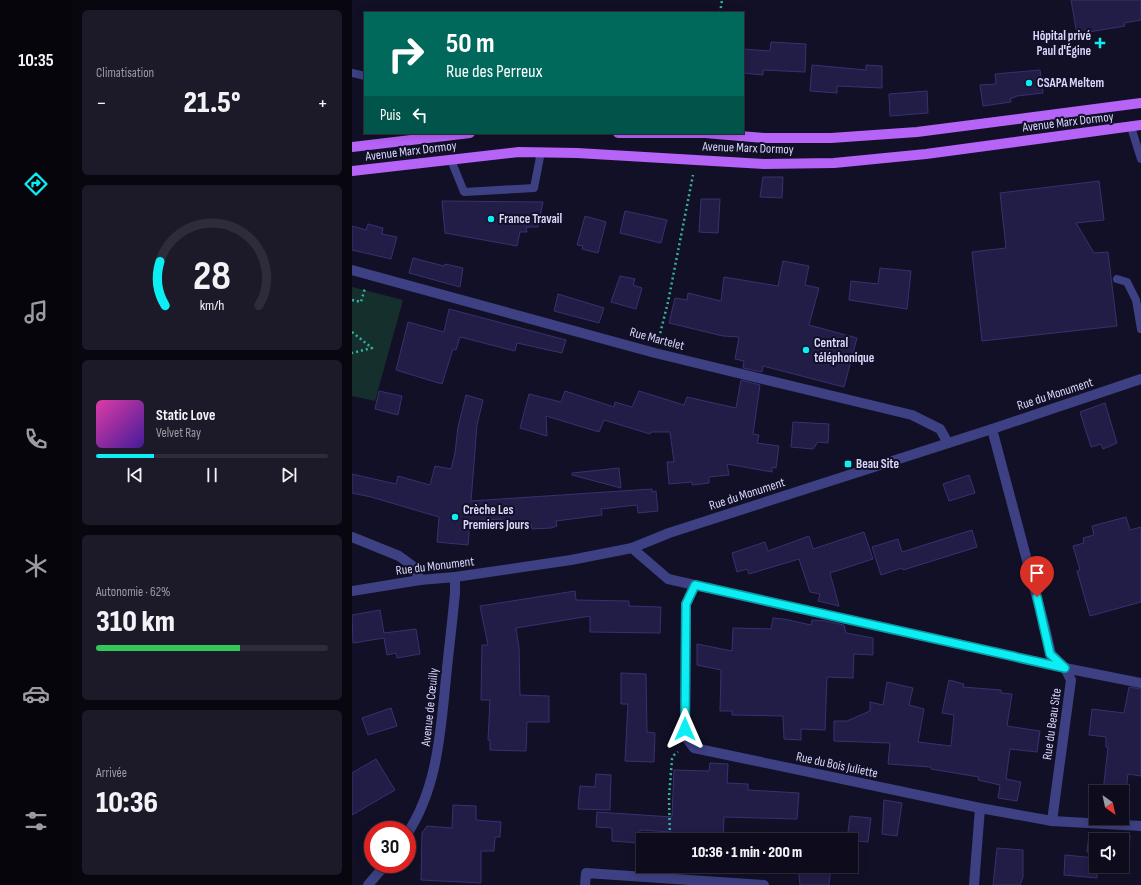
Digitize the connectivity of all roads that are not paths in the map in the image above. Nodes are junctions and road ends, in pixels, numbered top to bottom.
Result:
1 (352, 73) edge
2 (364, 76) edge
3 (1141, 103) edge
4 (1136, 126) edge
5 (462, 134) edge
6 (717, 134) edge
7 (352, 147) edge
8 (540, 152) junction
9 (1141, 159) edge
10 (451, 160) junction
11 (352, 171) edge
12 (352, 270) edge
13 (1117, 279) dead end
14 (1141, 329) edge
15 (1141, 379) edge
16 (992, 429) junction
17 (948, 443) junction
18 (352, 537) edge
19 (632, 548) junction
20 (455, 577) junction
21 (420, 580) junction
22 (695, 585) junction
23 (352, 592) edge
24 (1065, 668) junction
25 (1141, 682) edge
26 (980, 808) junction
27 (415, 821) edge
28 (1052, 821) junction
29 (1141, 826) edge
30 (378, 873) edge
31 (368, 885) edge
32 (585, 885) edge
33 (764, 885) edge
34 (974, 885) edge

1 - 2 lane
3 - 6 main road, Avenue Marx Dormoy
4 - 8 main road, Avenue Marx Dormoy
4 - 9 lane
5 - 7 main road, Avenue Marx Dormoy
8 - 10 main road, Avenue Marx Dormoy
8 - 10 lane
10 - 11 main road, Avenue Marx Dormoy
12 - 17 street, Rue Martelet
13 - 14 lane
15 - 16 street, Rue du Monument
16 - 17 street, Rue du Monument
16 - 24 street
17 - 19 street, Rue du Monument
18 - 21 street
19 - 20 street, Rue du Monument
19 - 22 street
20 - 21 street, Rue du Monument
20 - 27 street, Avenue de Cœuilly
21 - 23 street, Rue du Monument
22 - 24 street
22 - 26 street, Rue du Bois Juliette
24 - 25 street
24 - 28 street, Rue du Beau Site
26 - 28 street, Rue du Bois Juliette
26 - 34 street
28 - 29 street, Rue du Bois Juliette
30 - 31 street
32 - 33 street

